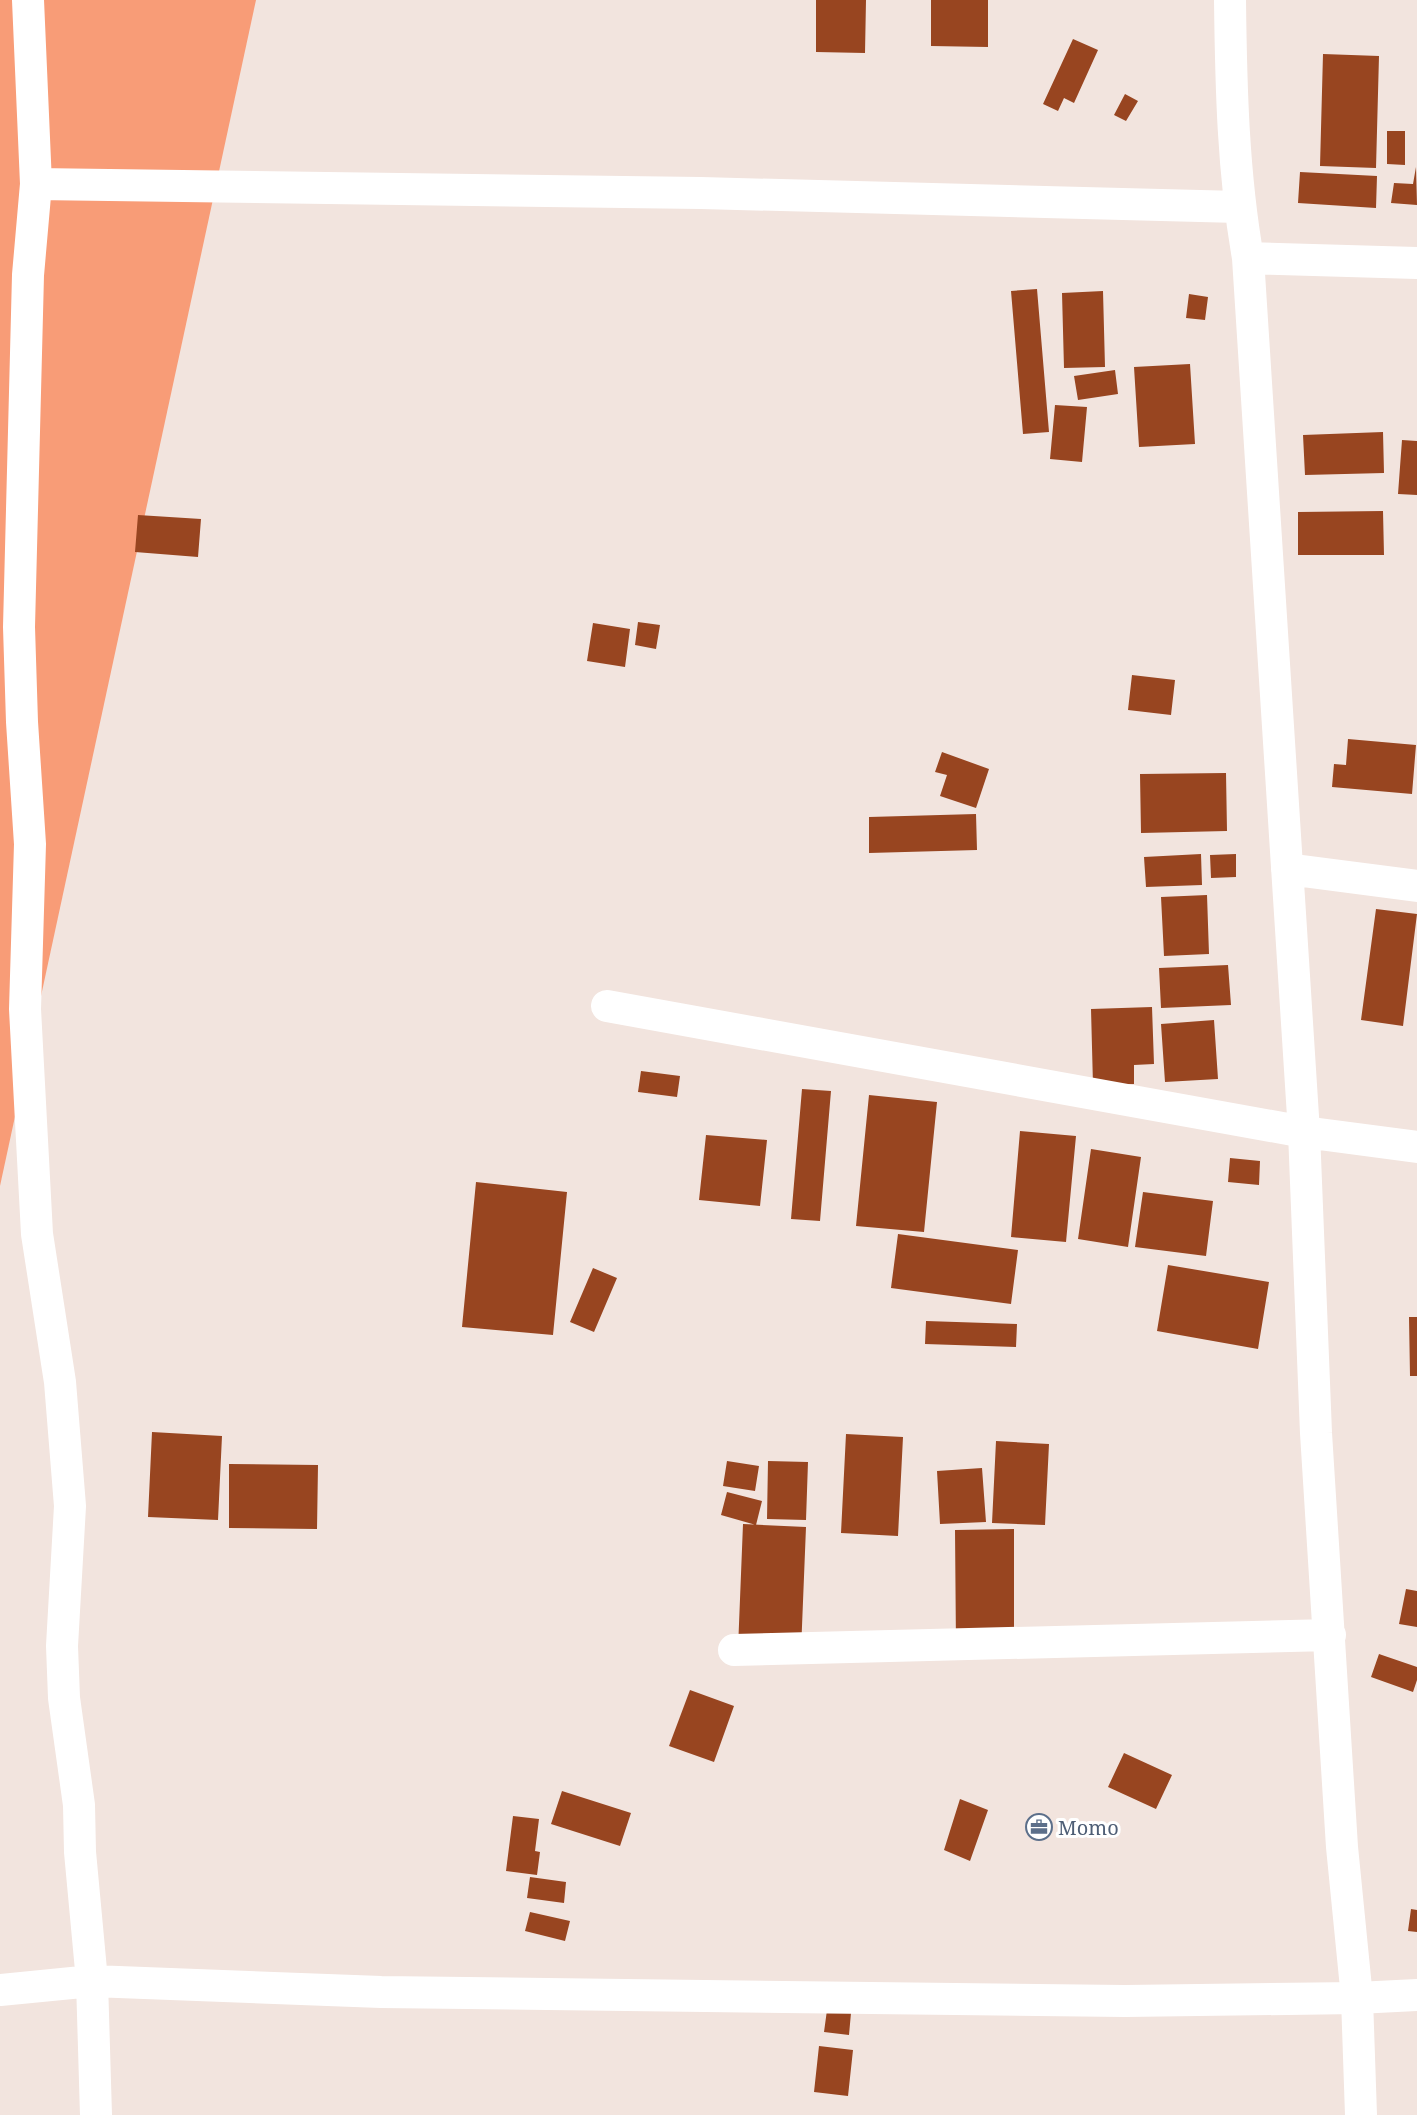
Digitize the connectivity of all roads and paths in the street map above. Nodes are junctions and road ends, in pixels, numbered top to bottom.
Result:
1 (28, 0) edge
2 (1230, 0) edge
3 (36, 184) junction
4 (1239, 207) junction
5 (1248, 258) junction
6 (1417, 263) edge
7 (1287, 869) junction
8 (1417, 886) edge
9 (607, 1006) dead end
10 (1304, 1132) junction
11 (1417, 1148) edge
12 (1330, 1635) junction
13 (734, 1650) dead end
14 (92, 1981) junction
15 (0, 1990) edge
16 (1417, 1995) edge
17 (1357, 1998) junction
18 (96, 2115) edge
19 (1361, 2115) edge

1 - 3 street
2 - 4 street
3 - 4 street
3 - 14 street
4 - 5 street
5 - 6 street
5 - 7 street
7 - 8 street
7 - 10 street
9 - 10 street
10 - 11 street
10 - 12 street
12 - 13 street
12 - 17 street
14 - 15 street
14 - 17 street
14 - 18 street
16 - 17 street
17 - 19 street

